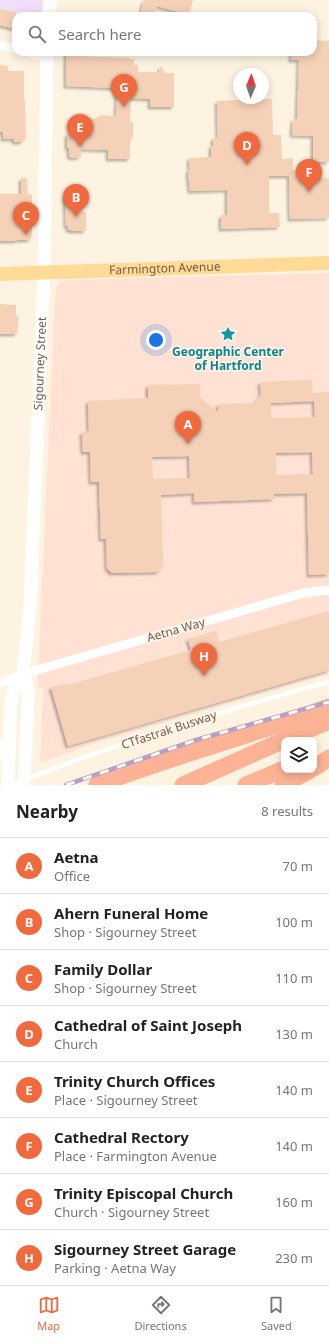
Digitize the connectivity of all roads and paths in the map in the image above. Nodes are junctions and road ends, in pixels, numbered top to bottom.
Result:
1 (51, 0) edge
2 (50, 12) edge
3 (0, 45) edge
4 (12, 48) edge
5 (47, 56) edge
6 (329, 263) edge
7 (44, 273) junction
8 (0, 274) edge
9 (329, 590) edge
10 (23, 674) junction
11 (329, 682) edge
12 (0, 683) edge
13 (329, 707) edge
14 (329, 721) edge
15 (291, 737) edge
16 (281, 741) edge
17 (4, 749) edge
18 (329, 751) edge
19 (317, 755) edge
20 (329, 758) edge
21 (317, 766) edge
22 (281, 770) edge
23 (305, 773) edge
24 (8, 785) edge
25 (12, 785) edge
26 (24, 785) edge
27 (97, 785) edge
28 (183, 785) edge
29 (246, 785) edge
30 (283, 785) edge

1 - 2 main road
3 - 4 street
5 - 7 main road, Sigourney Street
6 - 7 main road, Farmington Avenue
7 - 8 main road, Farmington Avenue
7 - 10 main road, Sigourney Street
9 - 10 street, Aetna Way
10 - 12 street, Aetna Way
10 - 17 main road, Sigourney Street
10 - 26 main road, Sigourney Street
11 - 25 lane, CTfastrak Busway
13 - 27 highway
14 - 15 highway
16 - 28 highway
17 - 24 main road, Sigourney Street
18 - 19 highway
20 - 21 highway
22 - 29 highway
23 - 30 highway

